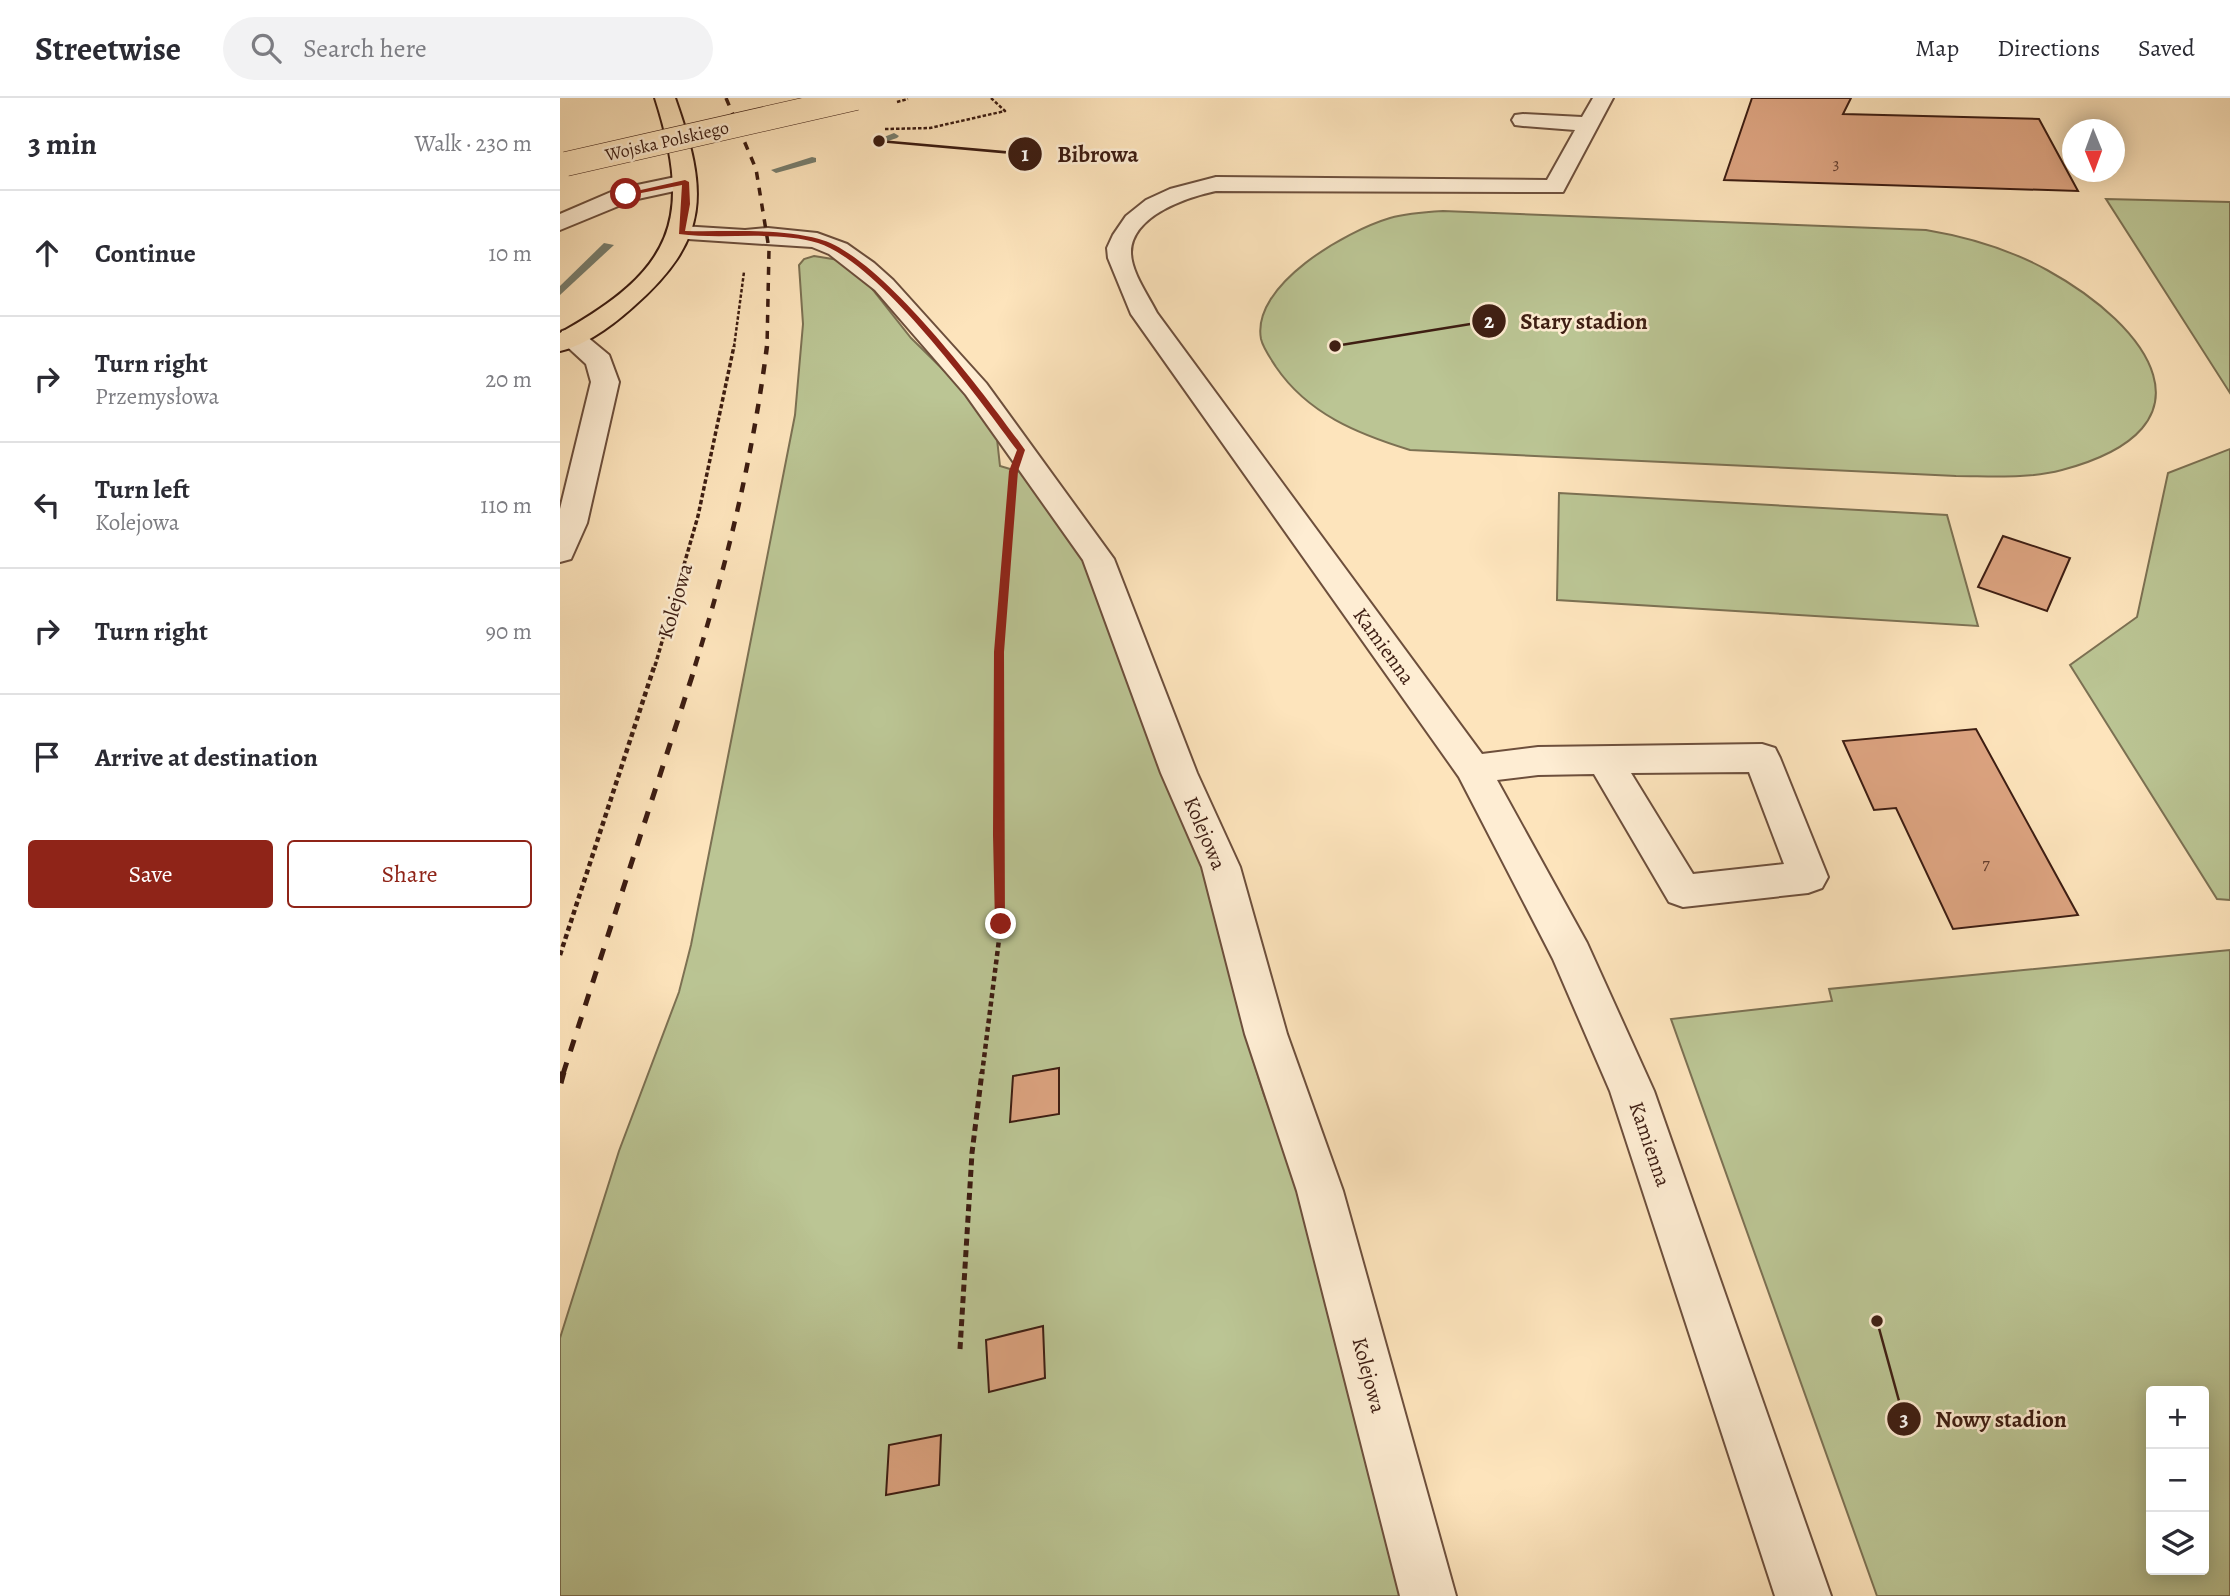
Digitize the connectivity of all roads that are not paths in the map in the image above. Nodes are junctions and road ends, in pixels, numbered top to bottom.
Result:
1 (665, 98) edge
2 (856, 98) edge
3 (1603, 98) edge
4 (1523, 120) dead end
5 (1589, 124) junction
6 (563, 164) edge
7 (685, 182) junction
8 (560, 223) edge
9 (681, 233) junction
10 (566, 340) edge
11 (560, 552) edge
12 (1604, 760) junction
13 (1473, 769) junction
14 (1428, 1596) edge
15 (1803, 1596) edge

1 - 7 main road
2 - 6 main road, Wojska Polskiego, bridge
3 - 5 street, Kamienna
4 - 5 street
5 - 13 street, Kamienna
7 - 8 street
7 - 9 main road
9 - 10 main road
9 - 14 street, Kolejowa
10 - 11 street
12 - 12 street
12 - 13 street
13 - 15 street, Kamienna

